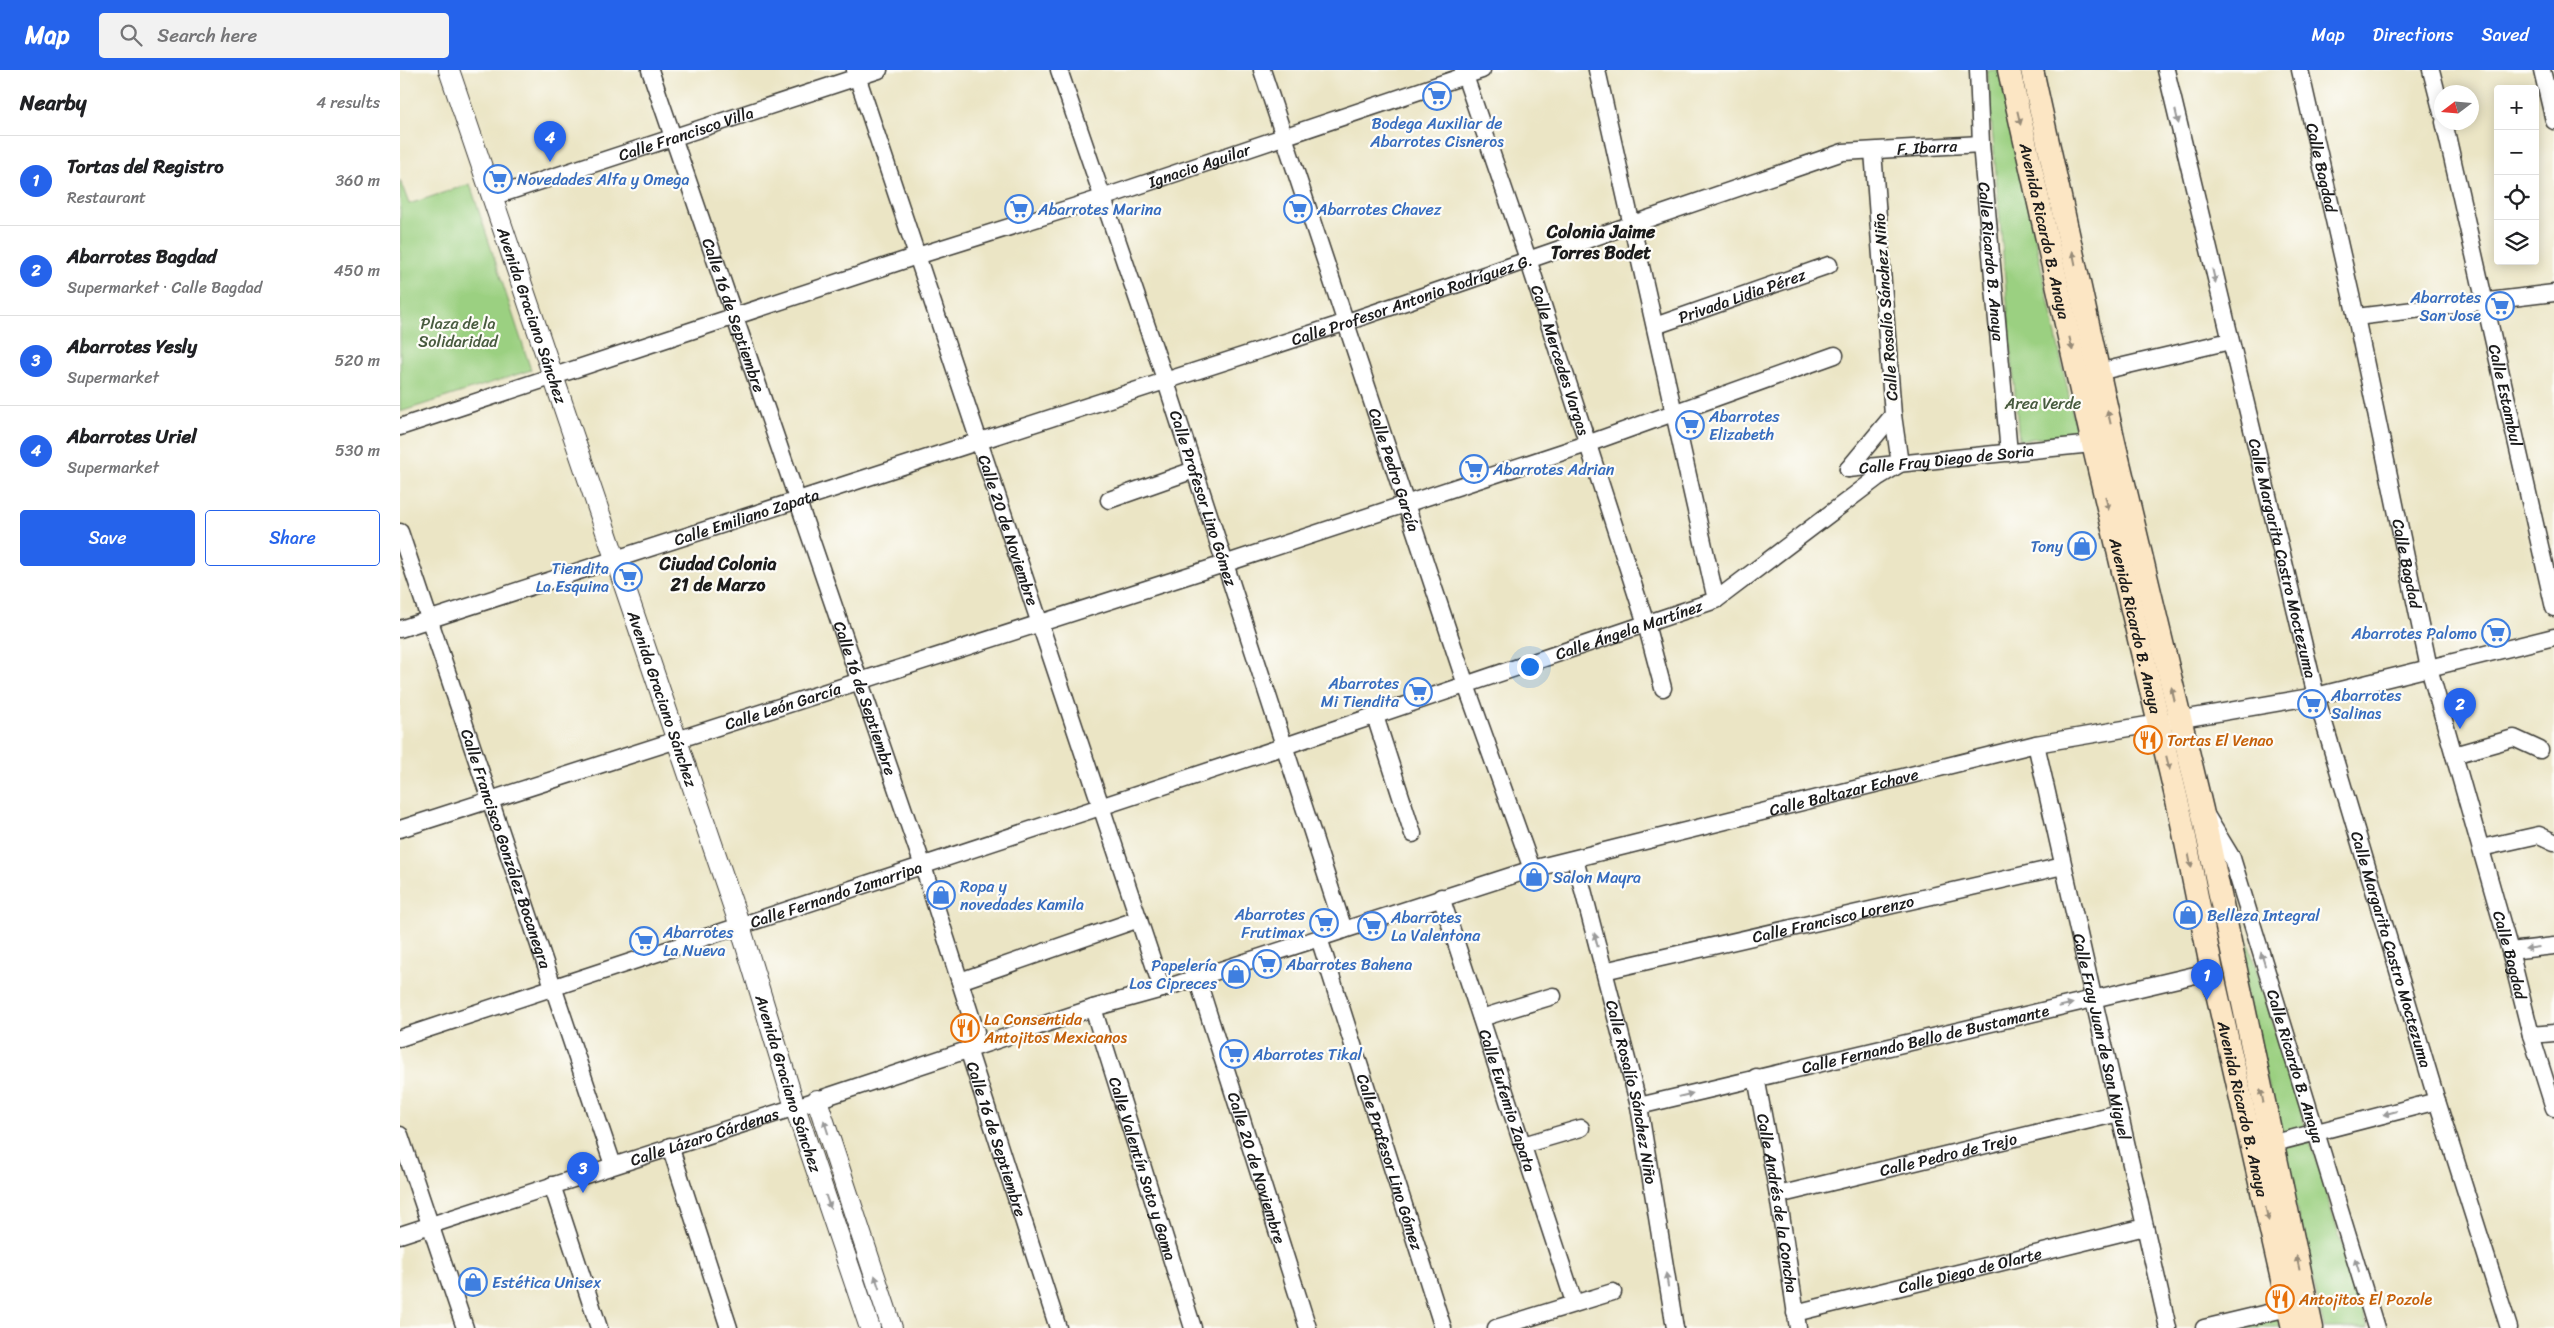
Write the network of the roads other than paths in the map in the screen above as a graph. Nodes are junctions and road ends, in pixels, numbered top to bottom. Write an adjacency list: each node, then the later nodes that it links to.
1 (448, 70): 24 (street, Avenida Graciano Sánchez)
2 (650, 70): 21 (street, Calle 16 de Septiembre)
3 (879, 70): 16 (street, Calle Francisco Villa)
4 (1059, 70): 25 (street, Calle Profesor Lino Gómez)
5 (1262, 70): 20 (street, Calle Pedro García)
6 (1482, 70): 14 (street, Ignacio Aguilar)
7 (1597, 70): 26 (street)
8 (1978, 70): 22 (street, Calle Ricardo B. Anaya)
9 (2009, 70): 45 (main road, Avenida Ricardo B. Anaya, one-way to 45)
10 (2032, 70): 38 (main road, Avenida Ricardo B. Anaya, one-way to 10)
11 (2166, 70): 36 (street, Calle Margarita Castro Moctezuma, one-way to 36)
12 (2300, 70): 33 (street, Calle Bagdad)
13 (2432, 70): 17 (street)
14 (1464, 73): 20 (street, Ignacio Aguilar); 28 (street, Calle Mercedes Vargas)
15 (2546, 73): 18 (street)
16 (856, 74): 21 (street, Calle Francisco Villa); 27 (street, Calle 20 de Noviembre)
17 (2435, 85)
18 (2554, 121)
19 (2446, 130): 31 (street, Calle Estambul)
20 (1285, 137): 25 (street, Ignacio Aguilar); 34 (street, Calle Pedro García)
21 (673, 138): 24 (street, Calle Francisco Villa); 32 (street, Calle 16 de Septiembre)
22 (1981, 144): 23 (street, F. Ibarra); 47 (street, Calle Ricardo B. Anaya)
23 (1873, 151): 26 (street, Calle Profesor Antonio Rodríguez G.); 42 (street, Calle Rosalío Sánchez Niño)
24 (492, 197): 39 (street, Avenida Graciano Sánchez)
25 (1102, 198): 27 (street, Ignacio Aguilar); 40 (street, Calle Profesor Lino Gómez)
26 (1632, 224): 28 (street, Calle Profesor Antonio Rodríguez G.); 35 (street)
27 (917, 256): 32 (street, Ignacio Aguilar); 44 (street, Calle 20 de Noviembre)
28 (1528, 259): 34 (street, Calle Profesor Antonio Rodríguez G.); 46 (street, Calle Mercedes Vargas)
29 (1829, 265): 35 (street, Privada Lidia Pérez)
30 (2554, 293): 31 (street)
31 (2486, 301): 33 (street); 57 (street, Calle Estambul)
32 (736, 316): 39 (street, Ignacio Aguilar); 50 (street, Calle 16 de Septiembre)
33 (2356, 317): 63 (street, Calle Bagdad)
34 (1347, 322): 40 (street, Calle Profesor Antonio Rodríguez G.); 52 (street, Calle Pedro García)
35 (1655, 326): 41 (street)
36 (2230, 341): 38 (street); 67 (street, Calle Margarita Castro Moctezuma)
37 (1835, 355): 41 (street, Calle León García)
38 (2098, 372): 45 (main road, Avenida Ricardo B. Anaya, one-way to 38)
39 (553, 376): 43 (street, Ignacio Aguilar); 54 (street, Avenida Graciano Sánchez)
40 (1166, 382): 44 (street, Calle Profesor Antonio Rodríguez G.); 49 (street, Calle Profesor Lino Gómez)
41 (1674, 412): 46 (street, Calle León García); 56 (street)
42 (1893, 415): 48 (street, Calle Rosalío Sánchez Niño); 48 (street, Calle Fray Diego de Soria)
43 (400, 427)
44 (979, 440): 50 (street, Calle Emiliano Zapata); 59 (street, Calle 20 de Noviembre)
45 (2104, 443): 47 (street, Calle Fray Diego de Soria); 69 (main road, Avenida Ricardo B. Anaya)
46 (1587, 444): 52 (street, Calle León García); 60 (street, Calle Mercedes Vargas)
47 (2009, 453): 48 (street, Calle Fray Diego de Soria)
48 (1900, 464): 56 (street, Calle Ángela Martínez)
49 (1194, 470): 51 (street); 55 (street, Calle Profesor Lino Gómez)
50 (798, 499): 54 (street, Calle Emiliano Zapata); 64 (street, Calle 16 de Septiembre)
51 (1109, 500)
52 (1405, 503): 55 (street, Calle León García); 65 (street, Calle Pedro García)
53 (400, 532): 58 (street, Calle Francisco González Bocanegra)
54 (615, 559): 58 (street, Calle Emiliano Zapata); 70 (street, Avenida Graciano Sánchez)
55 (1224, 564): 59 (street, Calle León García); 72 (street, Calle Profesor Lino Gómez)
56 (1716, 600): 60 (street, Calle Ángela Martínez)
57 (2554, 608)
58 (430, 620): 61 (street, Calle Emiliano Zapata); 75 (street, Calle Francisco González Bocanegra)
59 (1040, 623): 64 (street, Calle León García); 76 (street, Calle 20 de Noviembre)
60 (1646, 624): 65 (street, Calle Ángela Martínez); 66 (street, Calle Mercedes Vargas)
61 (400, 629)
62 (2554, 637): 63 (street, Calle Baltazar Echave)
63 (2429, 668): 67 (street, Calle Baltazar Echave); 74 (street, Calle Bagdad)
64 (859, 682): 70 (street, Calle León García); 83 (street, Calle 16 de Septiembre)
65 (1466, 685): 68 (street, Calle Ángela Martínez); 85 (street, Calle Pedro García)
66 (1663, 688)
67 (2316, 696): 69 (street, Calle Baltazar Echave); 109 (street, Calle Margarita Castro Moctezuma)
68 (1375, 716): 72 (street, Calle Ángela Martínez); 79 (street)
69 (2169, 723): 71 (street, Calle Baltazar Echave); 77 (main road, Avenida Ricardo B. Anaya); 94 (main road, Avenida Ricardo B. Anaya, one-way to 94)
70 (677, 740): 75 (street, Calle León García); 88 (street, Avenida Graciano Sánchez)
71 (2036, 744): 82 (street, Calle Baltazar Echave); 84 (street, Calle Fray Juan de San Miguel)
72 (1285, 746): 76 (street, Calle Fernando Zamarripa); 89 (street, Calle Profesor Lino Gómez)
73 (2540, 750): 74 (street)
74 (2454, 755): 81 (street, Calle Bagdad)
75 (490, 800): 78 (street, Calle León García); 97 (street, Calle Francisco González Bocanegra)
76 (1102, 807): 83 (street, Calle Fernando Zamarripa); 87 (street, Calle 20 de Noviembre)
77 (2202, 810): 115 (street, Calle Ricardo B. Anaya, one-way to 77); 119 (main road, Avenida Ricardo B. Anaya, one-way to 77)
78 (400, 830)
79 (1413, 834)
80 (2554, 842): 81 (street)
81 (2480, 848): 92 (street, Calle Bagdad)
82 (1575, 859): 85 (street, Calle Baltazar Echave); 93 (street, Calle Rosalío Sánchez Niño, one-way to 82)
83 (923, 866): 88 (street, Calle Fernando Zamarripa); 96 (street, Calle 16 de Septiembre)
84 (2063, 866): 93 (street, Calle Francisco Lorenzo); 100 (street, Calle Fray Juan de San Miguel)
85 (1532, 869): 86 (street, Calle Baltazar Echave)
86 (1441, 897): 89 (street, Calle Baltazar Echave); 102 (street, Calle Eufemio Zapata)
87 (1139, 919): 96 (street); 98 (street, Calle 20 de Noviembre)
88 (740, 926): 97 (street, Calle Fernando Zamarripa); 110 (street, Avenida Graciano Sánchez)
89 (1344, 930): 90 (street, Calle Baltazar Echave)
90 (1319, 938): 95 (street, Calle Lázaro Cárdenas); 138 (street, Calle Profesor Lino Gómez)
91 (2554, 946): 92 (street, one-way to 92)
92 (2510, 951): 104 (street, Calle Bagdad)
93 (1604, 971): 111 (street, Calle Rosalío Sánchez Niño)
94 (2212, 971): 100 (street, Calle Fernando Bello de Bustamante); 119 (main road, Avenida Ricardo B. Anaya)
95 (1197, 978): 98 (street, Calle Lázaro Cárdenas); 137 (street, Calle 20 de Noviembre)
96 (960, 981): 106 (street, Calle 16 de Septiembre)
97 (553, 988): 105 (street, Calle Fernando Zamarripa); 120 (street, Calle Francisco González Bocanegra)
98 (1162, 989): 101 (street, Calle Lázaro Cárdenas)
99 (1553, 996): 102 (street)
100 (2093, 998): 107 (street, Calle Fernando Bello de Bustamante, one-way to 100); 113 (street, Calle Fray Juan de San Miguel)
101 (1093, 1008): 106 (street, Calle Lázaro Cárdenas); 136 (street, Calle Valentín Soto y Gama)
102 (1481, 1018): 117 (street, Calle Eufemio Zapata)
103 (2554, 1032): 104 (street)
104 (2531, 1034): 112 (street, Calle Bagdad)
105 (400, 1038)
106 (968, 1049): 108 (street, Calle Lázaro Cárdenas); 135 (street, Calle 16 de Septiembre)
107 (1756, 1077): 111 (street, Calle Fernando Bello de Bustamante, one-way to 107); 122 (street, Calle Andrés de la Concha)
108 (817, 1100): 110 (street, Calle Lázaro Cárdenas); 134 (street, Avenida Graciano Sánchez, one-way to 108)
109 (2437, 1101): 115 (street, one-way to 115); 145 (street, Calle Margarita Castro Moctezuma)
110 (795, 1106): 118 (street, Calle Lázaro Cárdenas); 133 (street, Avenida Graciano Sánchez, one-way to 133)
111 (1639, 1106): 140 (street, Calle Rosalío Sánchez Niño, one-way to 111)
112 (2554, 1108)
113 (2119, 1113): 122 (street, Calle Pedro de Trejo); 124 (street, Calle Fray Juan de San Miguel)
114 (1581, 1128): 117 (street)
115 (2315, 1132): 119 (street); 144 (street, Calle Ricardo B. Anaya, one-way to 115)
116 (400, 1134): 123 (street)
117 (1523, 1145): 127 (street, Calle Eufemio Zapata)
118 (670, 1146): 120 (street, Calle Lázaro Cárdenas); 132 (street)
119 (2262, 1147): 128 (main road, Avenida Ricardo B. Anaya, one-way to 128); 143 (main road, Avenida Ricardo B. Anaya, one-way to 119)
120 (613, 1165): 121 (street, Calle Lázaro Cárdenas)
121 (552, 1185): 123 (street, Calle Lázaro Cárdenas); 131 (street)
122 (1778, 1195): 129 (street, Calle Andrés de la Concha)
123 (430, 1225): 125 (street, Calle Lázaro Cárdenas); 130 (street)
124 (2145, 1227): 129 (street, Calle Diego de Olarte); 141 (street, Calle Fray Juan de San Miguel)
125 (400, 1235)
126 (1613, 1292): 127 (street)
127 (1574, 1302): 139 (street)
128 (2291, 1318): 142 (street)
129 (1796, 1320)
130 (464, 1328)
131 (599, 1328)
132 (729, 1328)
133 (870, 1328)
134 (892, 1328)
135 (1058, 1328)
136 (1193, 1328)
137 (1308, 1328)
138 (1443, 1328)
139 (1496, 1328)
140 (1675, 1328)
141 (2168, 1328)
142 (2204, 1328)
143 (2312, 1328)
144 (2376, 1328)
145 (2509, 1328)

